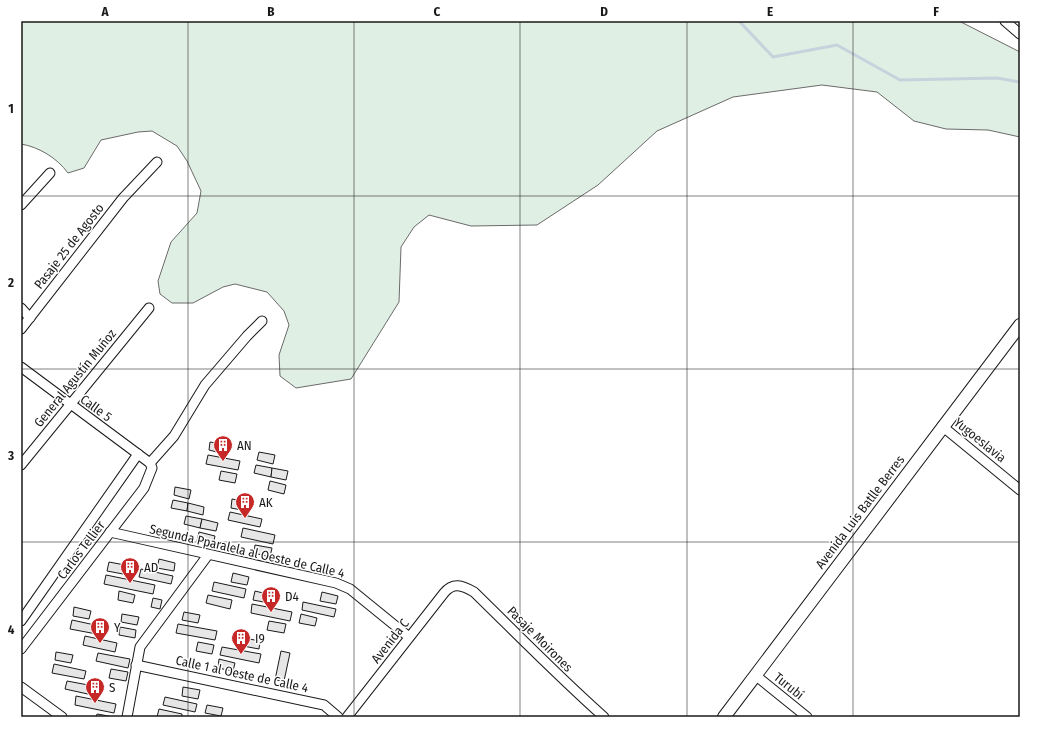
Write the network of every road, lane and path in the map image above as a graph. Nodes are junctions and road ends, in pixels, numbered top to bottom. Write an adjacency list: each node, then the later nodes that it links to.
1 (1005, 21): 2 (street)
2 (1020, 34)
3 (157, 162): 8 (street, Pasaje 25 de Agosto)
4 (50, 173): 5 (street)
5 (21, 205)
6 (21, 308): 8 (street)
7 (149, 308): 13 (street, General Agustín Muñoz)
8 (30, 318): 11 (street, Pasaje 25 de Agosto)
9 (262, 321): 16 (street)
10 (1020, 325): 14 (main road, Avenida Luis Batlle Berres)
11 (21, 329)
12 (21, 367): 13 (street, Calle 5)
13 (69, 404): 15 (street, Calle 5); 17 (street, General Agustín Muñoz)
14 (942, 426): 18 (street, Yugoeslavia); 26 (main road, Avenida Luis Batlle Berres)
15 (138, 454): 16 (street); 22 (street, Carlos Tellier)
16 (150, 462): 19 (street, Carlos Tellier)
17 (21, 465)
18 (1020, 490)
19 (110, 532): 20 (street, Segunda Pparalela al Oeste de Calle 4); 24 (street, Carlos Tellier)
20 (208, 554): 23 (street, Segunda Pparalela al Oeste de Calle 4); 25 (street)
21 (456, 585): 23 (street, Avenida C); 32 (street, Pasaje Moirones)
22 (21, 621)
23 (409, 637): 31 (street, Avenida C)
24 (21, 649)
25 (136, 665): 29 (street); 30 (street, Calle 1 al Oeste de Calle 4)
26 (755, 675): 33 (main road, Avenida Luis Batlle Berres); 34 (street, Turubí)
27 (21, 687): 28 (street)
28 (62, 717)
29 (127, 717)
30 (338, 717)
31 (347, 717)
32 (604, 717)
33 (724, 717)
34 (808, 717)

